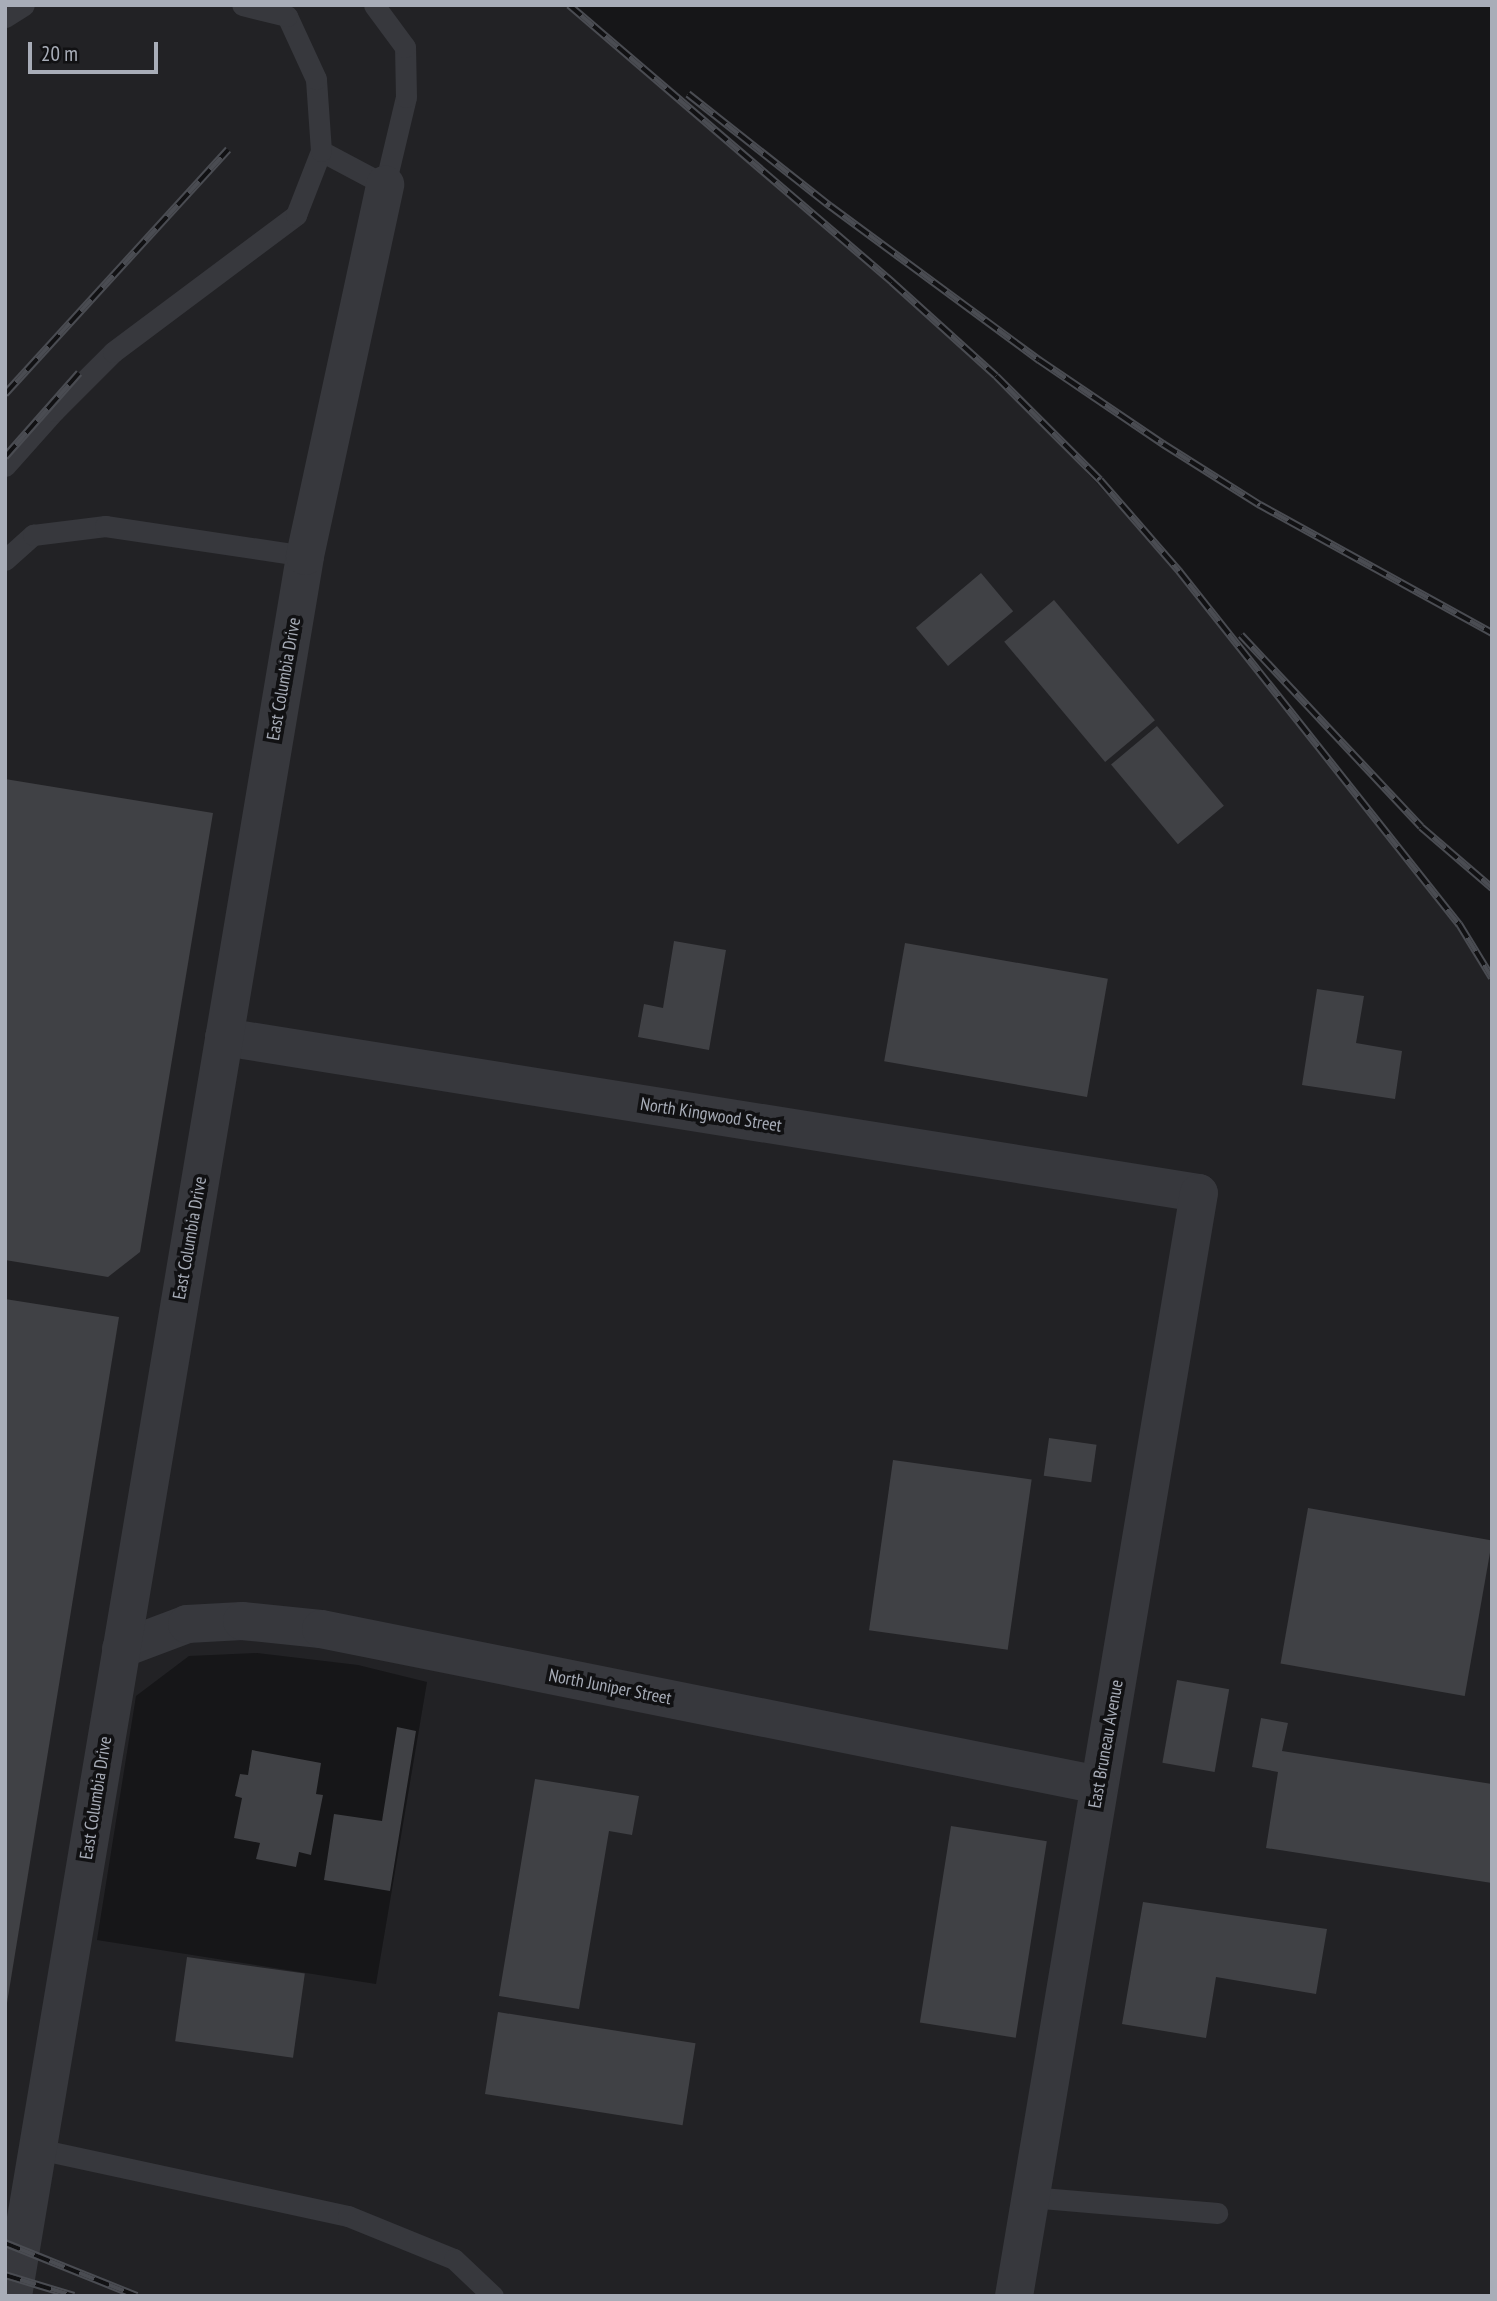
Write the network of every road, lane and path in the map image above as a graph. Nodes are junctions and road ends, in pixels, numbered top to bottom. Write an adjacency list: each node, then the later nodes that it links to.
1 (24, 5): 4 (lane)
2 (242, 5): 5 (lane)
3 (374, 5): 6 (lane)
4 (5, 18)
5 (321, 150): 6 (lane); 7 (lane)
6 (385, 185): 8 (street, East Columbia Drive)
7 (5, 466)
8 (304, 556): 9 (lane); 10 (street, East Columbia Drive)
9 (5, 560)
10 (224, 1037): 11 (street, North Kingwood Street); 12 (street, East Columbia Drive)
11 (1199, 1193): 13 (street, East Bruneau Avenue)
12 (121, 1648): 13 (street, North Juniper Street); 14 (street, East Columbia Drive)
13 (1099, 1785): 15 (street, East Bruneau Avenue)
14 (37, 2149): 17 (street, East Columbia Drive); 18 (lane)
15 (1030, 2197): 16 (lane); 19 (street, East Bruneau Avenue)
16 (1217, 2213)
17 (13, 2296)
18 (493, 2296)
19 (1014, 2296)

